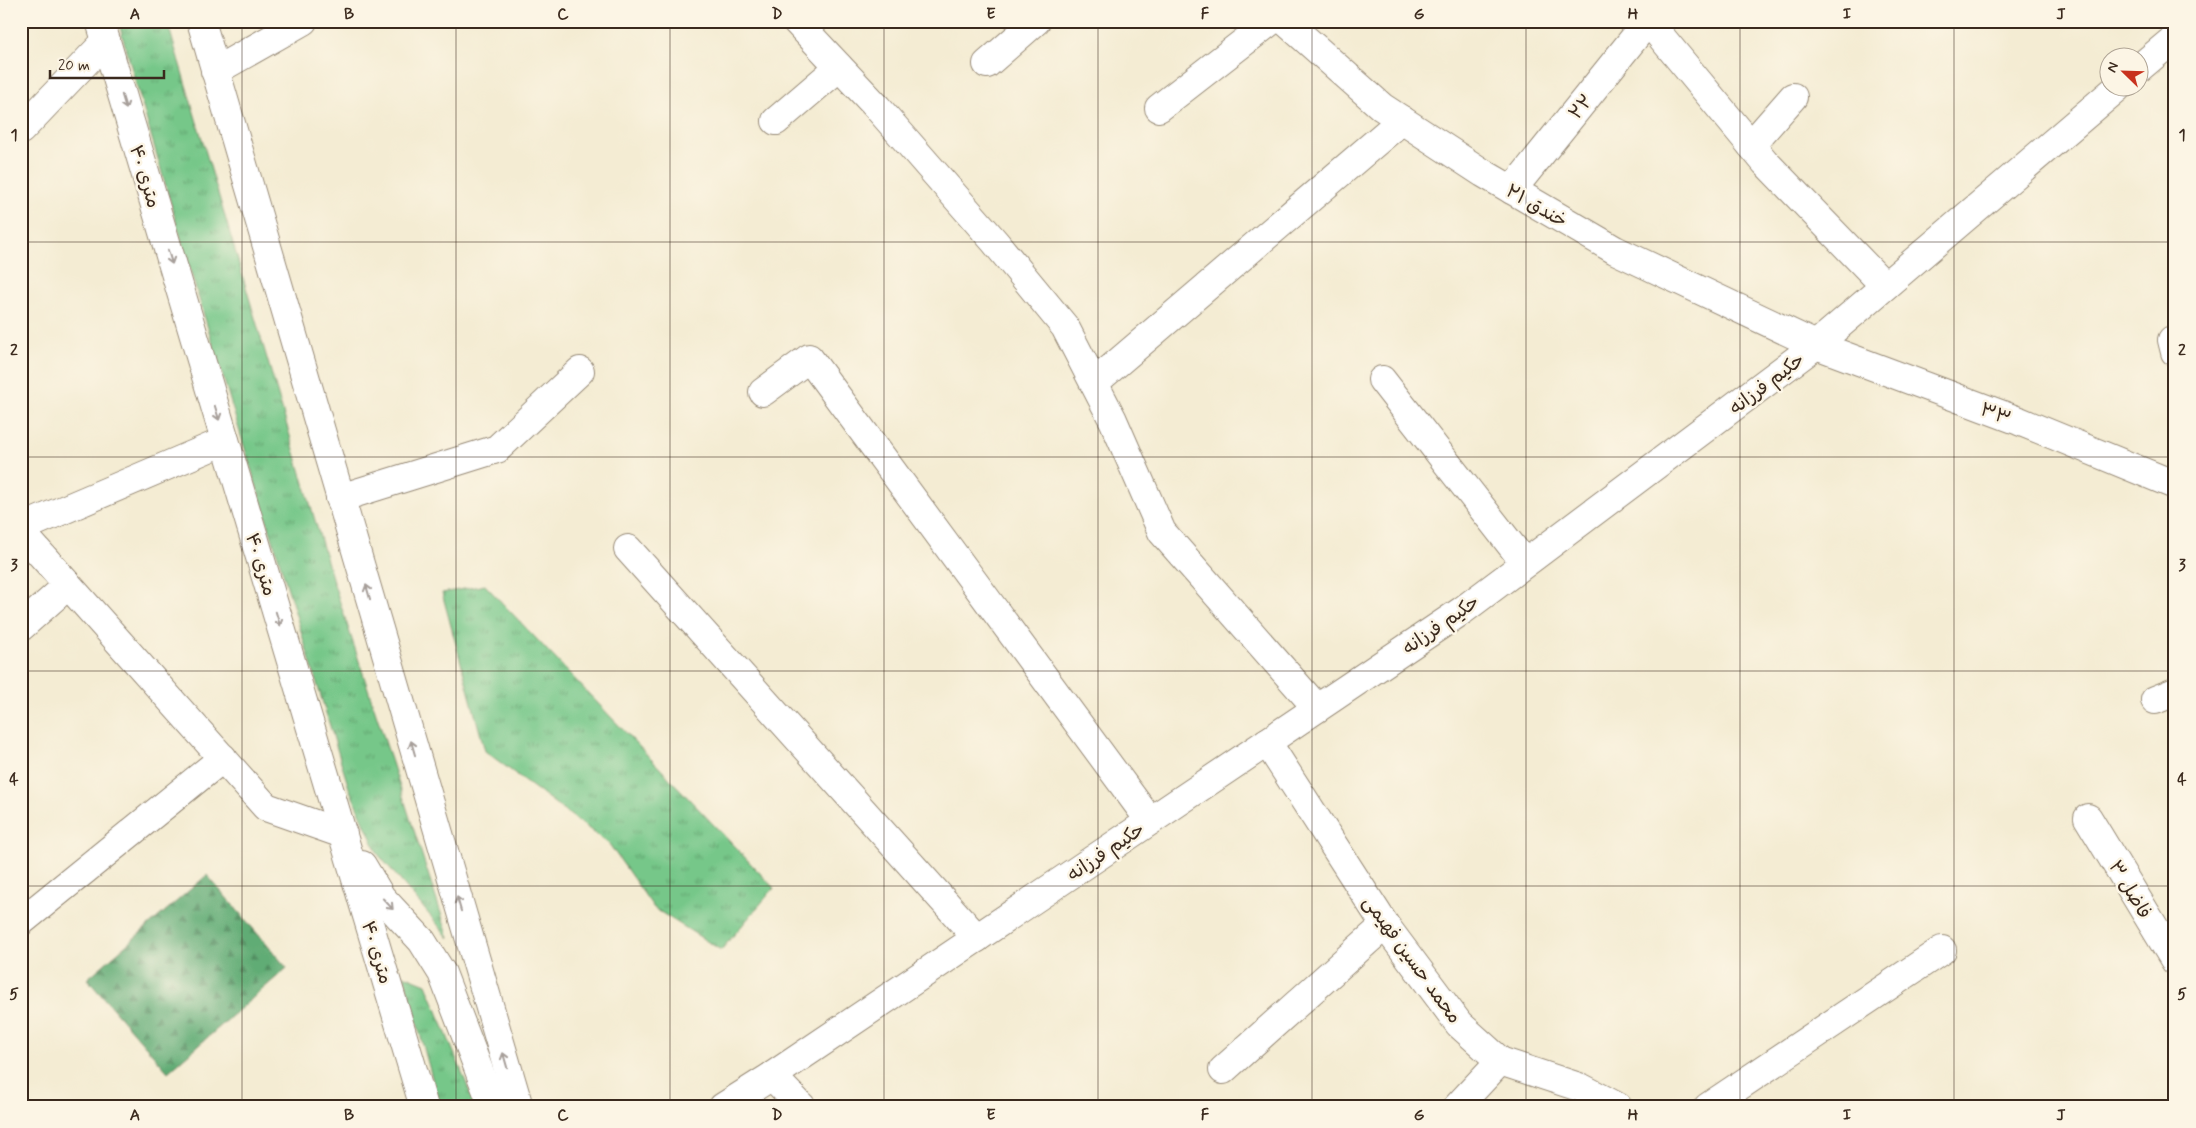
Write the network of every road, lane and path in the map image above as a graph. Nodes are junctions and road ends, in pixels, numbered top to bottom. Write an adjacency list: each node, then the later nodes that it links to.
1 (201, 21): 13 (street)
2 (303, 21): 13 (street)
3 (796, 21): 12 (street)
4 (1036, 21): 11 (street)
5 (1271, 21): 16 (street)
6 (1285, 21): 17 (street, ۲۱ خندق)
7 (1648, 21): 20 (street); 21 (street, ۲۲)
8 (103, 31): 19 (street); 28 (street, ۴۰ متری, one-way to 28)
9 (2175, 38): 10 (street)
10 (2148, 61)
11 (987, 64)
12 (839, 67): 18 (street); 26 (street)
13 (215, 71): 30 (street)
14 (1793, 96): 20 (street)
15 (2105, 98): 22 (street, حکیم فرزانه)
16 (1159, 108)
17 (1402, 120): 21 (street, ۲۱ خندق); 26 (street)
18 (776, 121)
19 (21, 130)
20 (1751, 145): 22 (street)
21 (1512, 190): 23 (street, ۲۱ خندق)
22 (1885, 286): 23 (street, حکیم فرزانه)
23 (1816, 345): 29 (street, ۳۳); 33 (street, حکیم فرزانه)
24 (580, 371): 30 (street)
25 (1382, 380): 33 (street)
26 (1094, 383): 36 (street)
27 (763, 392): 40 (street)
28 (225, 441): 31 (street); 41 (street, ۴۰ متری, one-way to 41)
29 (2175, 485)
30 (340, 498): 50 (street, one-way to 30)
31 (21, 530): 34 (street)
32 (628, 548): 44 (street)
33 (1525, 563): 36 (street, حکیم فرزانه)
34 (68, 585): 35 (street); 38 (street)
35 (21, 627)
36 (1317, 708): 37 (street, حکیم فرزانه)
37 (1267, 742): 40 (street, حکیم فرزانه); 43 (street, محمد حسین فهیمی)
38 (222, 758): 41 (street); 42 (street)
39 (2088, 818): 46 (street, فاضل ۳)
40 (1150, 821): 44 (street, حکیم فرزانه)
41 (342, 834): 50 (street, one-way to 50); 51 (street, ۴۰ متری)
42 (22, 921)
43 (1385, 924): 47 (street, محمد حسین فهیمی); 48 (street)
44 (977, 938): 49 (street, حکیم فرزانه)
45 (1942, 950): 56 (street)
46 (2175, 961)
47 (1500, 1061): 54 (street); 55 (street, محمد حسین فهیمی)
48 (1223, 1070)
49 (772, 1076): 52 (street, حکیم فرزانه); 53 (street)
50 (513, 1103)
51 (424, 1107)
52 (723, 1107)
53 (802, 1107)
54 (1457, 1107)
55 (1618, 1107)
56 (1708, 1107)

